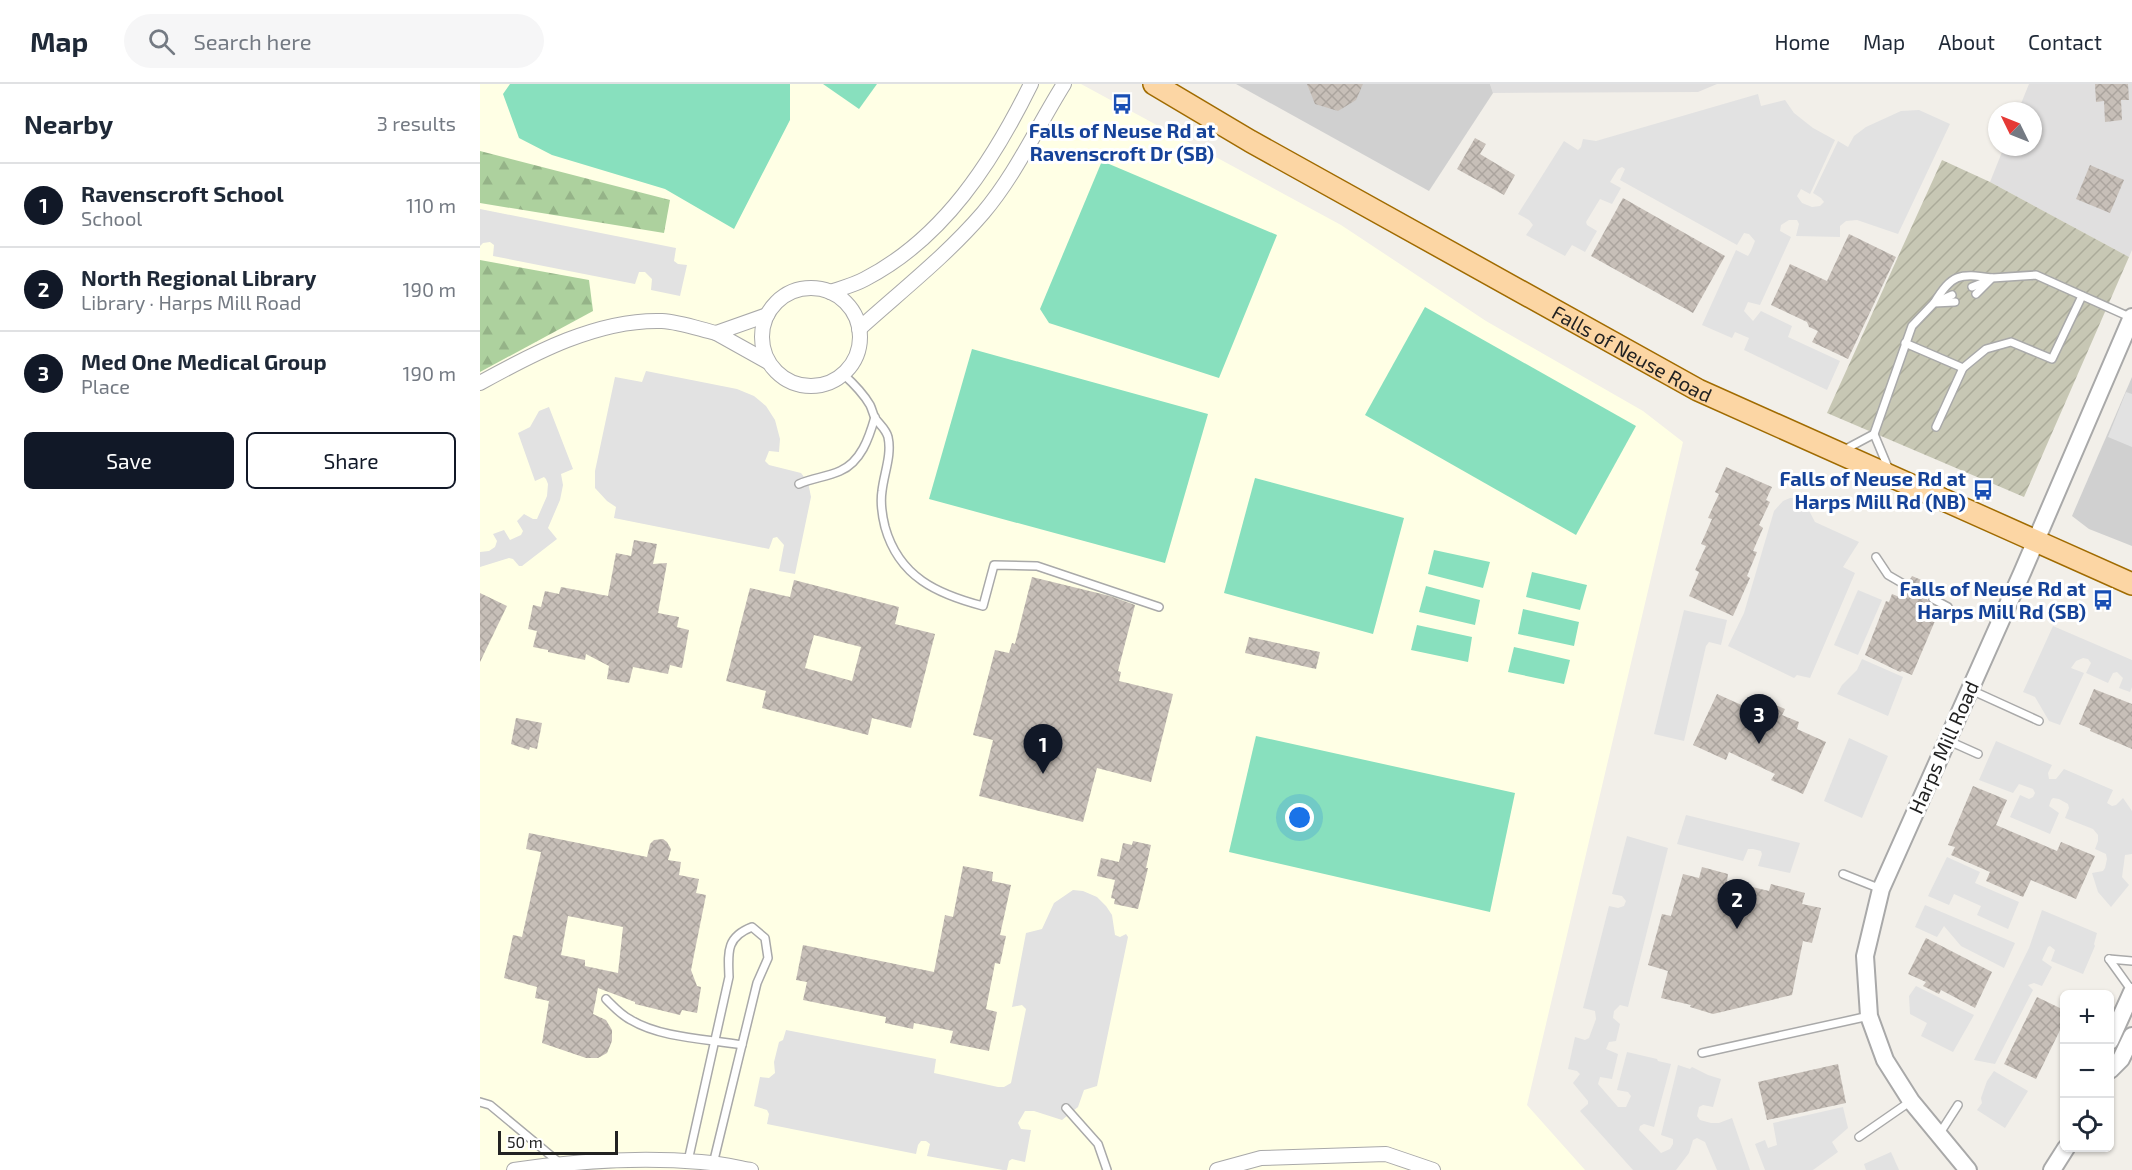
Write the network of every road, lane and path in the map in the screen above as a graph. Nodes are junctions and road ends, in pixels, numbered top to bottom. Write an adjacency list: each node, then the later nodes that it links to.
1 (1031, 84): 4 (street)
2 (1064, 84): 5 (street)
3 (1154, 84): 24 (main road, Falls of Neuse Road)
4 (909, 251): 5 (street); 8 (street)
5 (926, 271): 14 (street)
6 (1992, 278): 7 (lane); 9 (lane); 11 (lane)
7 (1974, 290)
8 (830, 292): 12 (street); 14 (street)
9 (2082, 296): 13 (lane); 18 (lane)
10 (1954, 299): 11 (lane)
11 (1934, 303): 16 (lane)
12 (767, 315): 15 (street); 17 (street)
13 (2132, 318): 27 (street, Harps Mill Road)
14 (859, 329): 19 (street)
15 (716, 333): 17 (street); 20 (street)
16 (1905, 344): 18 (lane); 23 (lane)
17 (768, 362): 19 (street)
18 (1963, 368): 22 (lane)
19 (843, 374): 21 (lane)
20 (480, 383)
21 (875, 417): 26 (lane); 32 (lane)
22 (1936, 427)
23 (1874, 435): 24 (lane); 25 (lane)
24 (1839, 453): 25 (main road, Falls of Neuse Road)
25 (1892, 476): 27 (main road, Falls of Neuse Road)
26 (799, 484)
27 (2035, 540): 29 (main road, Falls of Neuse Road); 34 (street, Harps Mill Road)
28 (1876, 557): 30 (lane)
29 (2132, 584)
30 (1907, 586)
31 (1933, 599): 33 (lane)
32 (1159, 607)
33 (1948, 607)
34 (1969, 689): 35 (lane); 36 (street, Harps Mill Road)
35 (2039, 720)
36 (1947, 740): 37 (lane); 39 (street, Harps Mill Road)
37 (1978, 754)
38 (1843, 874): 39 (lane)
39 (1881, 889): 43 (street, Harps Mill Road)
40 (2132, 961): 41 (lane)
41 (2132, 992): 44 (street)
42 (606, 999): 46 (lane)
43 (1869, 1016): 48 (lane); 50 (street, Harps Mill Road)
44 (2114, 1030)
45 (2132, 1036): 49 (street)
46 (715, 1040): 47 (lane); 47 (lane); 57 (lane)
47 (742, 1045): 59 (lane)
48 (1702, 1053)
49 (2114, 1065)
50 (1911, 1101): 54 (street, Harps Mill Road); 55 (lane)
51 (480, 1102): 58 (lane)
52 (1958, 1105): 54 (lane)
53 (1066, 1108): 62 (lane)
54 (1938, 1135): 65 (street, Harps Mill Road)
55 (1859, 1137)
56 (2063, 1152): 66 (street)
57 (688, 1162): 58 (street); 59 (street)
58 (561, 1164): 60 (street)
59 (713, 1164): 61 (street)
60 (514, 1170)
61 (751, 1170)
62 (1107, 1170)
63 (1217, 1170): 64 (street)
64 (1433, 1170)
65 (1968, 1170)
66 (2052, 1170)

